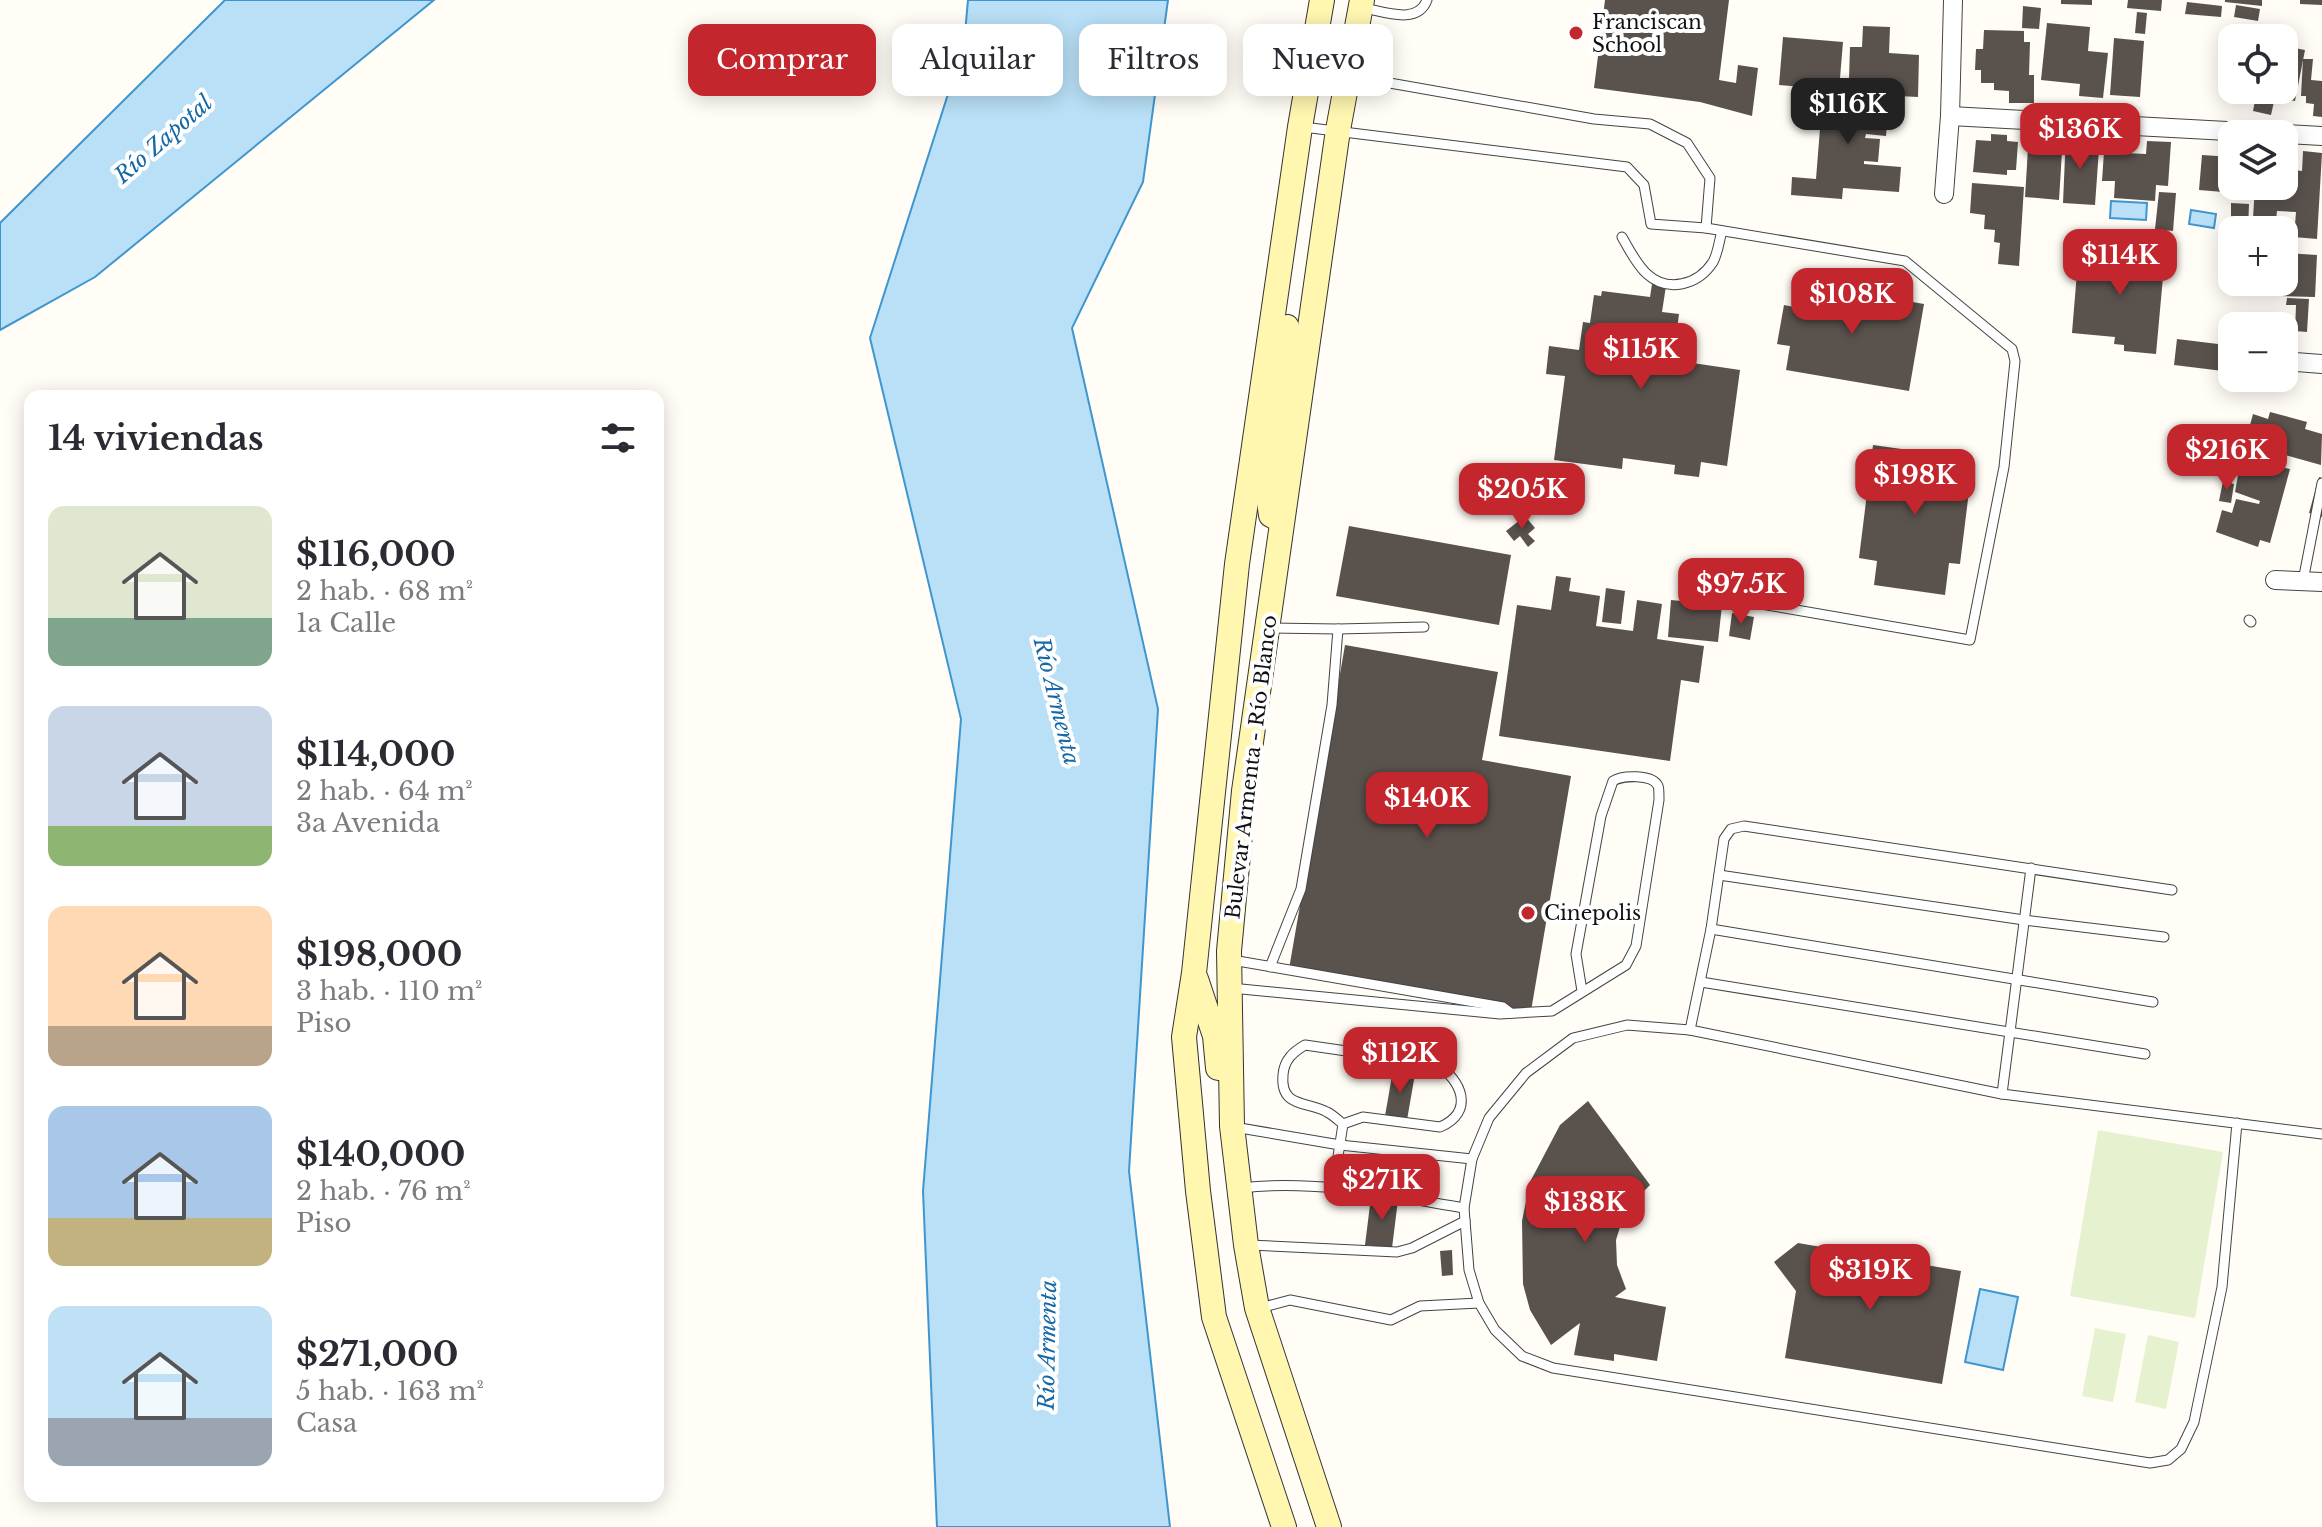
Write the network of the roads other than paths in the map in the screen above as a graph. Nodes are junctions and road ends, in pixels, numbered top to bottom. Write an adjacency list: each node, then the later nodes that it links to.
1 (1322, 0): 5 (main road, Bulevar Armenta - Río Blanco)
2 (1427, 0): 4 (lane)
3 (1953, 0): 10 (street)
4 (1358, 3): 6 (main road, Bulevar Armenta - Río Blanco)
5 (1318, 24)
6 (1355, 24)
7 (1393, 85): 15 (lane)
8 (1305, 96): 11 (main road, Bulevar Armenta - Río Blanco)
9 (1345, 96): 12 (main road, Bulevar Armenta - Río Blanco)
10 (1950, 116): 13 (street); 14 (street)
11 (1300, 127): 12 (lane); 18 (main road, Bulevar Armenta - Río Blanco)
12 (1338, 130): 15 (lane); 22 (main road, Bulevar Armenta - Río Blanco)
13 (2322, 136)
14 (1944, 194)
15 (1706, 228): 16 (lane)
16 (1722, 231): 17 (lane); 25 (lane)
17 (1622, 237)
18 (1281, 257): 22 (main road); 37 (main road, Bulevar Armenta - Río Blanco)
19 (2298, 362): 20 (street)
20 (2322, 364)
21 (2322, 483): 24 (lane)
22 (1282, 521): 27 (main road, Bulevar Armenta - Río Blanco)
23 (2275, 580): 24 (street)
24 (2313, 582)
25 (1761, 604)
26 (1424, 627): 28 (lane)
27 (1267, 628): 28 (lane); 35 (main road, Bulevar Armenta - Río Blanco)
28 (1338, 629): 36 (lane)
29 (2031, 868): 30 (lane); 31 (lane); 32 (lane)
30 (1719, 875): 32 (lane); 33 (lane)
31 (2172, 890)
32 (2024, 920): 34 (lane); 38 (lane)
33 (1711, 929): 38 (lane); 39 (lane)
34 (2164, 937)
35 (1230, 959): 36 (lane); 40 (main road, Bulevar Armenta - Río Blanco)
36 (1270, 967): 43 (lane)
37 (1194, 973): 57 (main road); 62 (main road, Bulevar Armenta - Río Blanco)
38 (2016, 979): 42 (lane); 45 (lane)
39 (1701, 982): 44 (lane); 45 (lane)
40 (1231, 988): 43 (lane); 50 (main road, Bulevar Armenta - Río Blanco)
41 (1582, 991): 41 (lane); 43 (lane)
42 (2153, 1002)
43 (1514, 1015)
44 (1690, 1030): 47 (lane); 53 (lane)
45 (2010, 1032): 46 (lane); 47 (lane)
46 (2145, 1054)
47 (2002, 1094): 48 (lane)
48 (2237, 1123): 51 (lane); 60 (lane)
49 (1343, 1124): 49 (lane); 52 (lane)
50 (1232, 1126): 52 (lane); 54 (main road, Bulevar Armenta - Río Blanco)
51 (2322, 1134)
52 (1340, 1145): 53 (lane); 55 (lane)
53 (1472, 1159): 56 (lane)
54 (1239, 1188): 55 (lane); 57 (main road, Bulevar Armenta - Río Blanco)
55 (1333, 1189): 56 (lane)
56 (1464, 1208): 58 (lane)
57 (1242, 1216): 59 (main road, Bulevar Armenta - Río Blanco)
58 (1465, 1221): 59 (lane); 60 (lane)
59 (1246, 1245): 61 (main road, Bulevar Armenta - Río Blanco)
60 (1479, 1303): 61 (lane)
61 (1257, 1308): 63 (main road, Bulevar Armenta - Río Blanco)
62 (1284, 1527)
63 (1329, 1527)

